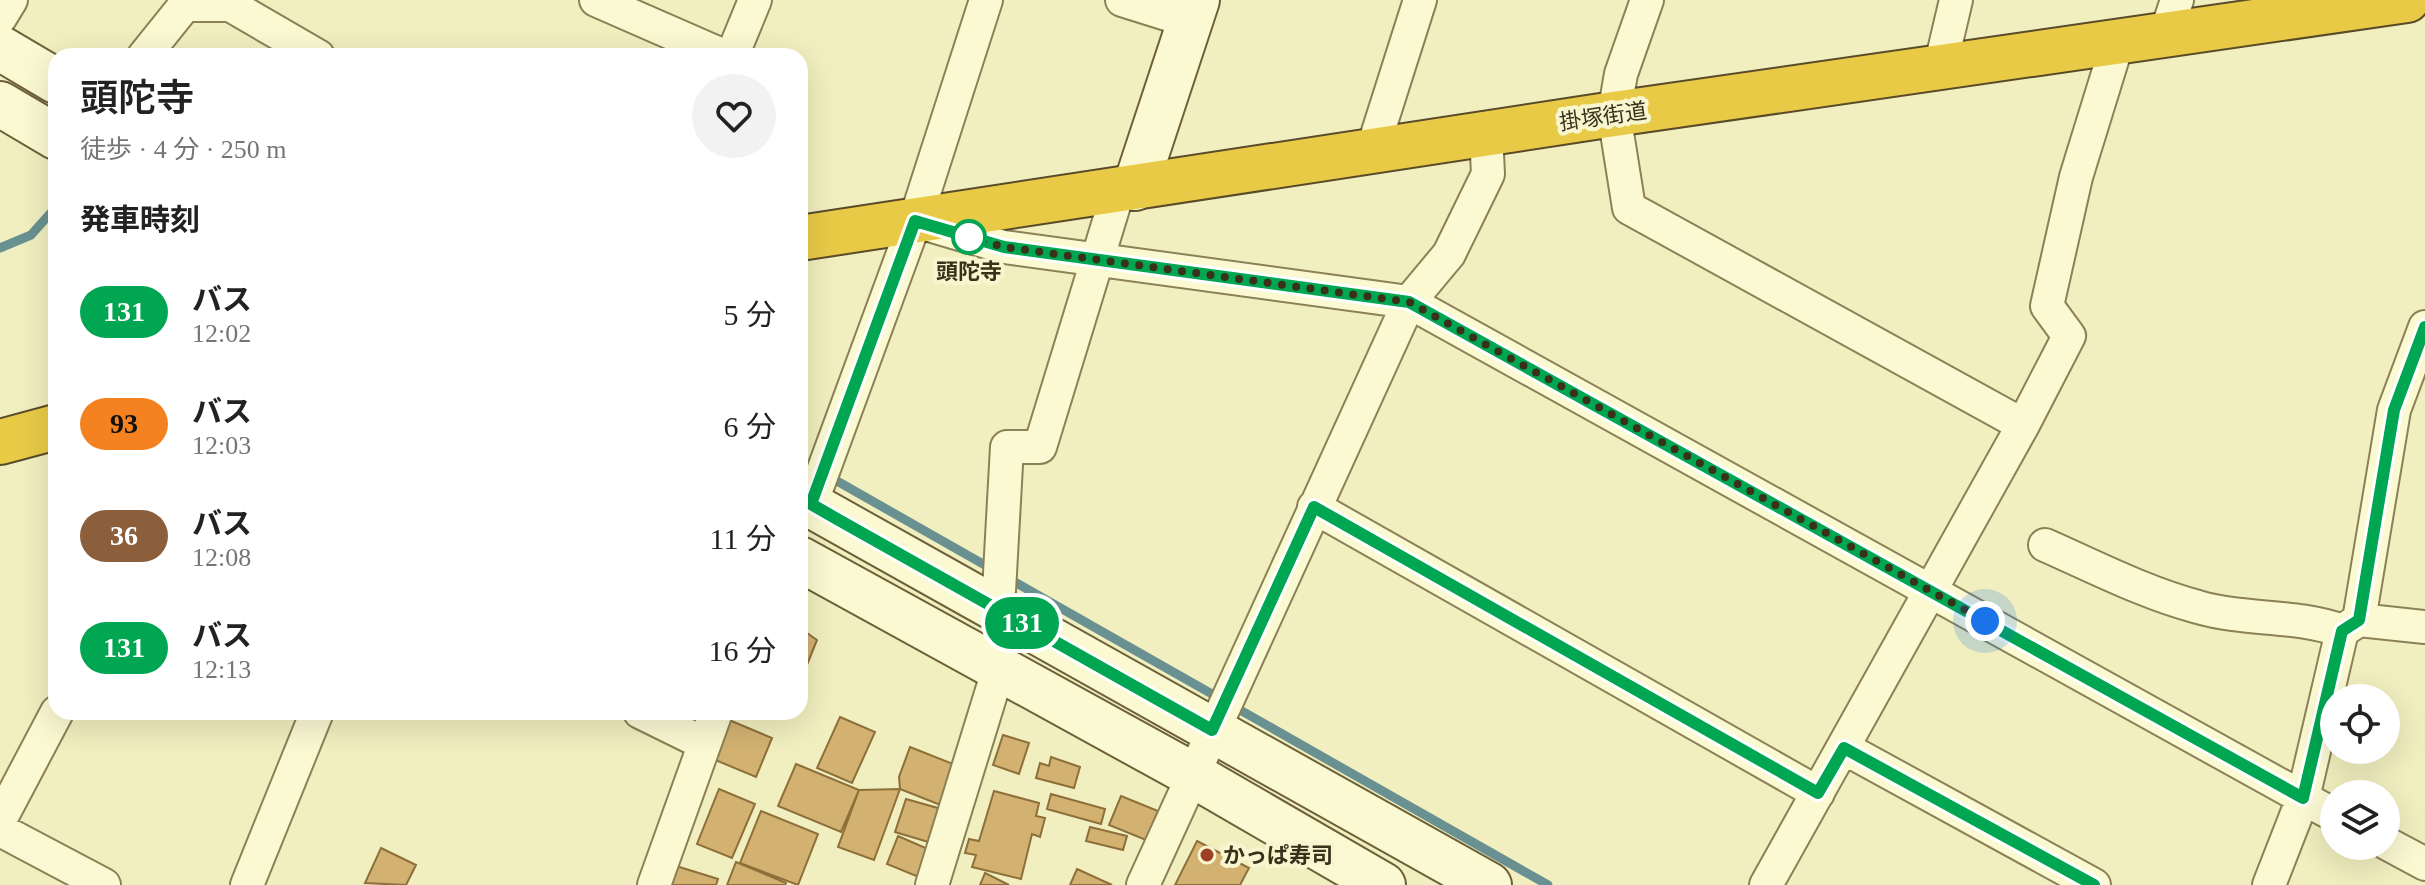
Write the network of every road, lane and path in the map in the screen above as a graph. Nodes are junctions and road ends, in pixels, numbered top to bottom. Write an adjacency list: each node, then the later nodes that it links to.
1 (11, 0): 13 (street)
2 (596, 0): 18 (street)
3 (755, 0): 19 (street)
4 (986, 0): 28 (street)
5 (1122, 0): 11 (street)
6 (1420, 0): 26 (street)
7 (1647, 0): 23 (street)
8 (1956, 0): 20 (street)
9 (2407, 0): 12 (highway, 掛塚街道)
10 (188, 3): 16 (street); 17 (street)
11 (1193, 10): 27 (street)
12 (2172, 17): 14 (highway, 掛塚街道)
13 (0, 18)
14 (2118, 41): 20 (highway, 掛塚街道); 33 (street)
15 (0, 48): 21 (street)
16 (151, 48)
17 (304, 48)
18 (706, 48)
19 (735, 48)
20 (1940, 68): 23 (highway, 掛塚街道)
21 (48, 76)
22 (0, 104): 24 (street)
23 (1614, 114): 25 (highway, 掛塚街道); 33 (street)
24 (48, 132)
25 (1486, 134): 26 (highway, 掛塚街道); 31 (street)
26 (1372, 151): 27 (highway, 掛塚街道)
27 (1127, 190): 28 (highway, 掛塚街道); 30 (street)
28 (915, 221): 29 (highway, 掛塚街道); 30 (street); 36 (street)
29 (808, 237)
30 (1099, 260): 31 (street); 42 (street)
31 (1409, 302): 38 (street); 41 (street)
32 (2425, 327): 43 (street)
33 (2023, 425): 41 (street)
34 (48, 429): 35 (highway)
35 (0, 442)
36 (808, 494)
37 (808, 504): 42 (street)
38 (1314, 507): 50 (street); 54 (street)
39 (2045, 545): 43 (street)
40 (808, 564): 45 (street)
41 (1933, 591): 52 (street); 55 (street)
42 (998, 609): 50 (street)
43 (2351, 626): 44 (street); 55 (street)
44 (2425, 627)
45 (998, 671): 53 (street); 65 (street)
46 (53, 720): 57 (street)
47 (314, 720): 63 (street)
48 (656, 720): 51 (street)
49 (713, 720): 51 (street)
50 (1212, 730): 53 (street); 68 (street)
51 (703, 743): 64 (street)
52 (1844, 748): 54 (street); 70 (street)
53 (1193, 775): 66 (street); 67 (street)
54 (1818, 793): 69 (street)
55 (2303, 798): 56 (street); 71 (street)
56 (2320, 807)
57 (0, 820)
58 (0, 830): 61 (street)
59 (2400, 851): 60 (street)
60 (2425, 864)
61 (58, 874): 62 (street)
62 (104, 885)
63 (247, 885)
64 (654, 885)
65 (932, 885)
66 (1143, 885)
67 (1383, 885)
68 (1489, 885)
69 (1766, 885)
70 (2094, 885)
71 (2269, 885)

